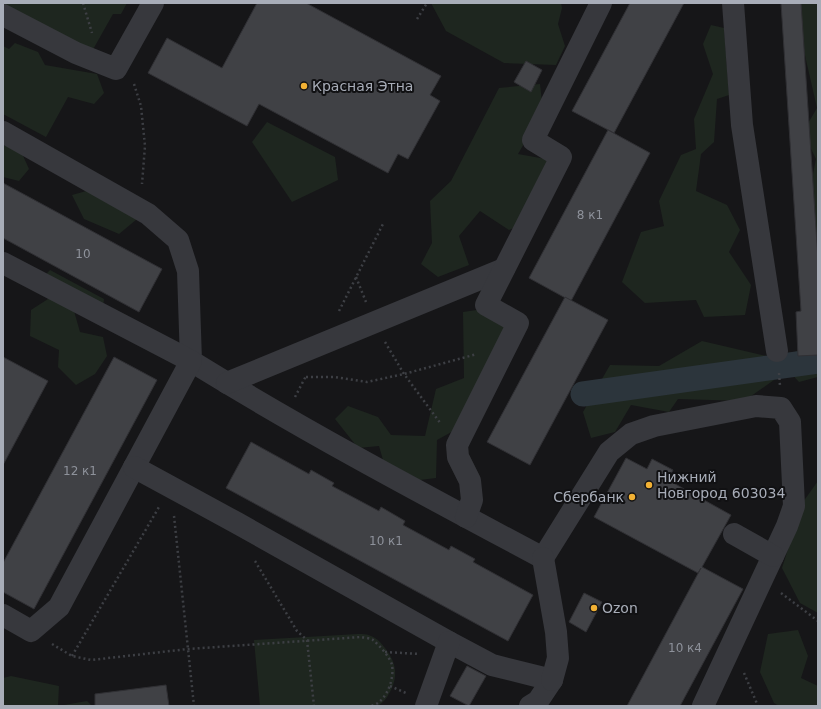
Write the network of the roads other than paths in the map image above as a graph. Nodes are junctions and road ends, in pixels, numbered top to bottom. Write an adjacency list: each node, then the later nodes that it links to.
1 (153, 3): 4 (lane)
2 (601, 3): 7 (lane)
3 (732, 3): 8 (lane)
4 (3, 15)
5 (3, 132): 9 (lane)
6 (3, 263): 9 (lane)
7 (504, 269): 10 (lane); 12 (lane)
8 (777, 351)
9 (192, 361): 10 (lane); 11 (lane)
10 (227, 383): 12 (lane)
11 (134, 467): 16 (lane); 17 (lane)
12 (466, 517): 15 (lane)
13 (734, 534): 14 (lane)
14 (773, 556): 15 (lane); 21 (lane)
15 (544, 558): 18 (lane)
16 (3, 615)
17 (447, 649): 18 (lane); 19 (lane)
18 (552, 680): 20 (lane)
19 (426, 706)
20 (530, 706)
21 (702, 706)

